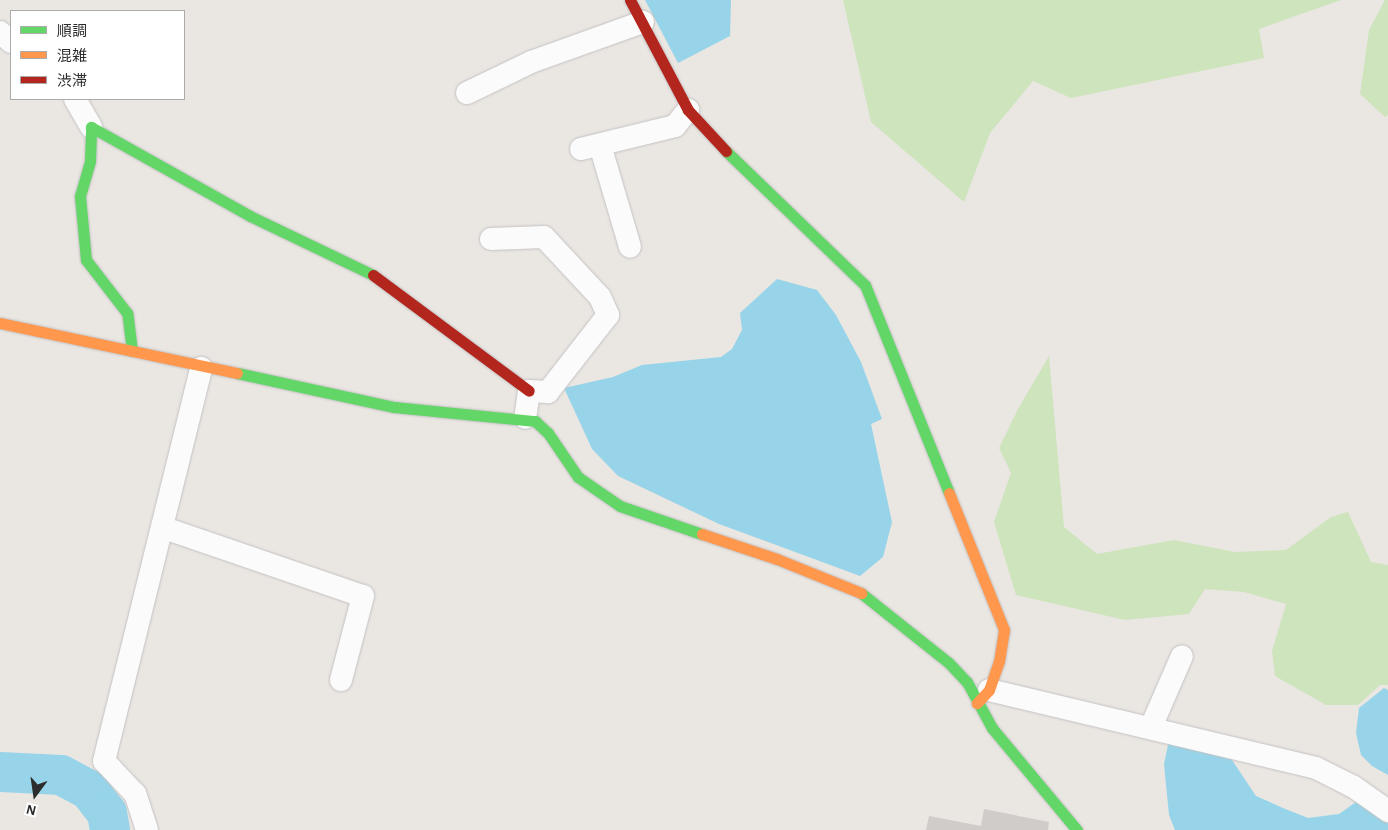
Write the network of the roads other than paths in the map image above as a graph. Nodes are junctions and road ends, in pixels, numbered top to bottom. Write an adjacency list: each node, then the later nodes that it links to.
1 (630, 0): 2 (street)
2 (643, 22): 5 (street); 7 (street)
3 (0, 32): 4 (street)
4 (10, 41)
5 (467, 93)
6 (76, 100): 8 (street)
7 (688, 110): 10 (street); 19 (street)
8 (91, 127): 12 (street); 14 (street)
9 (491, 239): 14 (street)
10 (630, 247)
11 (0, 322): 12 (street)
12 (132, 351): 13 (street)
13 (201, 368): 15 (street); 16 (street)
14 (529, 391): 15 (street)
15 (526, 418): 19 (street)
16 (164, 528): 18 (street); 22 (street)
17 (1182, 656): 20 (street)
18 (341, 680)
19 (983, 697): 20 (street); 23 (street)
20 (1150, 727): 21 (street)
21 (1388, 811)
22 (146, 830)
23 (1077, 830)

